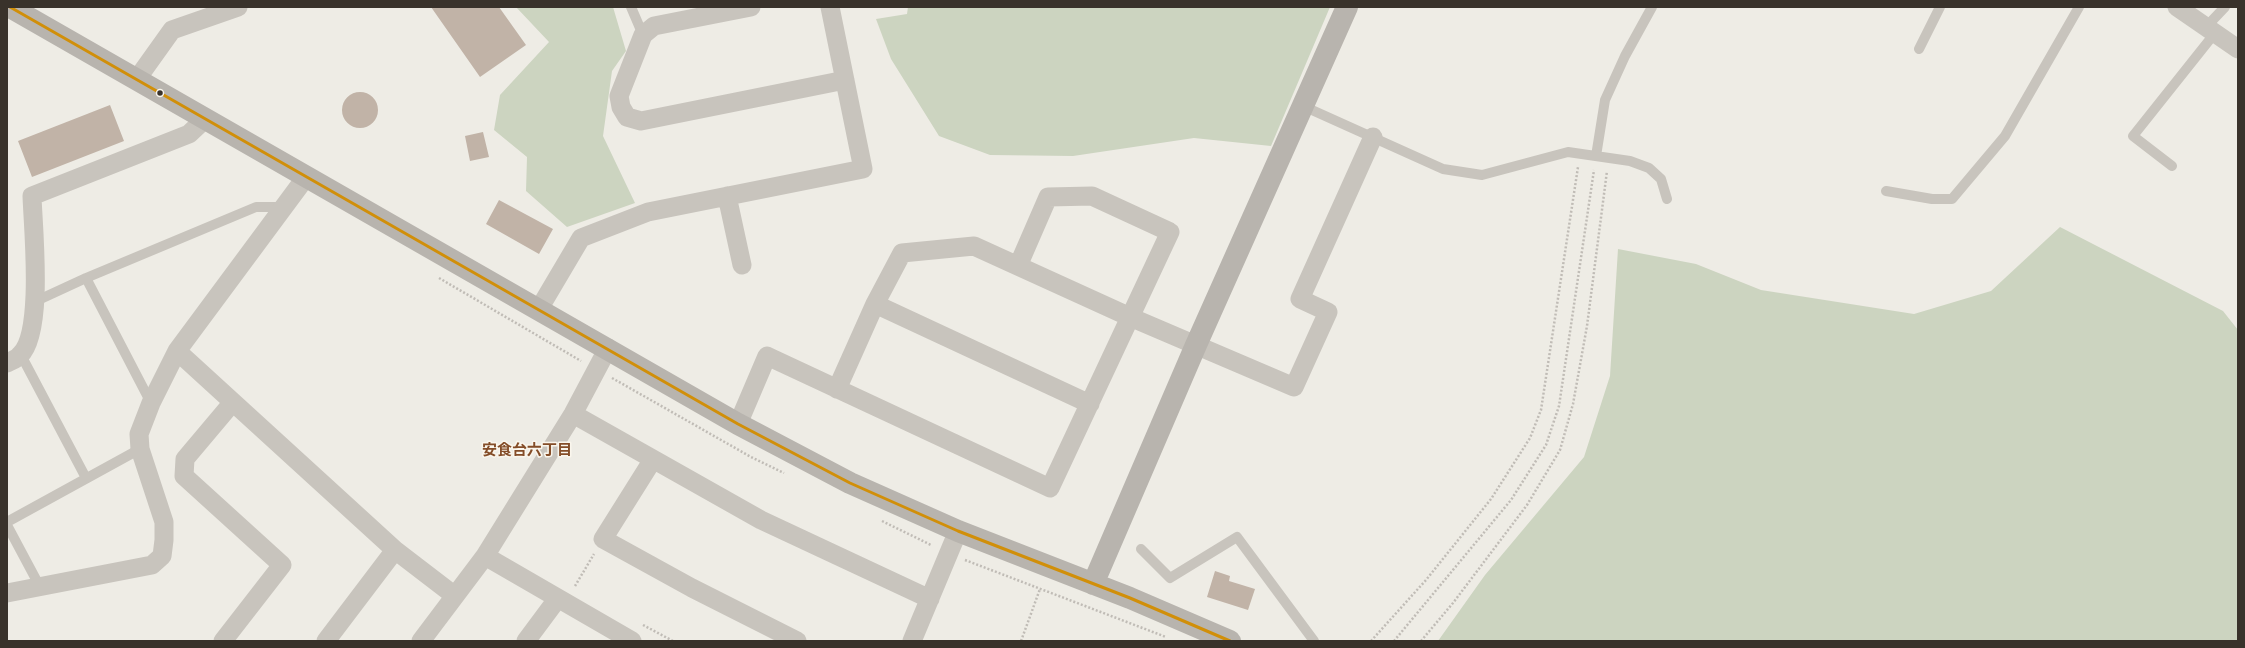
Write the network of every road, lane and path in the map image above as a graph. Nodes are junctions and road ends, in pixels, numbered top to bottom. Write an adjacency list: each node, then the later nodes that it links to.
1 (10, 7): 16 (street)
2 (238, 7): 16 (street)
3 (631, 7): 13 (lane)
4 (830, 7): 17 (street)
5 (1347, 7): 18 (street)
6 (1652, 7): 22 (lane)
7 (1940, 7): 14 (lane)
8 (2079, 7): 26 (lane)
9 (2177, 7): 12 (street)
10 (2225, 7): 12 (lane)
11 (744, 8): 13 (street)
12 (2211, 30): 15 (street); 24 (lane)
13 (643, 35): 17 (street)
14 (1919, 48)
15 (2238, 49)
16 (138, 79): 19 (street)
17 (845, 80): 27 (street)
18 (1303, 106): 20 (lane); 37 (street)
19 (205, 119): 25 (street); 33 (street)
20 (1373, 137): 21 (lane); 37 (street)
21 (1580, 153): 22 (lane); 74 (path)
22 (1596, 156): 23 (lane); 75 (path)
23 (1609, 157): 28 (lane); 76 (path)
24 (2172, 166)
25 (306, 177): 29 (street); 35 (street)
26 (1886, 190)
27 (726, 196): 30 (street); 35 (street)
28 (1667, 198)
29 (284, 207): 32 (lane); 39 (street)
30 (742, 265)
31 (1018, 266): 34 (street); 36 (street); 36 (street)
32 (86, 278): 33 (lane); 43 (lane)
33 (34, 302): 40 (street)
34 (875, 304): 41 (street); 44 (street)
35 (539, 309): 38 (street)
36 (1130, 317): 37 (street); 44 (street)
37 (1196, 345): 57 (street)
38 (608, 348): 45 (street); 46 (street)
39 (177, 351): 42 (street); 43 (street)
40 (14, 359): 49 (lane)
41 (837, 389): 44 (street); 46 (street)
42 (233, 402): 54 (street); 64 (street)
43 (151, 403): 47 (street)
44 (1090, 404)
45 (573, 414): 48 (street); 55 (street)
46 (738, 424): 51 (street)
47 (140, 449): 49 (lane); 58 (street)
48 (652, 460): 52 (street); 63 (street)
49 (86, 478): 50 (lane)
50 (7, 524): 58 (lane)
51 (958, 531): 56 (street); 63 (street)
52 (603, 539): 59 (path); 69 (street)
53 (1141, 549): 73 (lane)
54 (395, 550): 61 (street); 65 (street)
55 (485, 556): 61 (street); 62 (street)
56 (1047, 567): 57 (street); 71 (path)
57 (1093, 584): 72 (street)
58 (39, 585): 60 (street)
59 (574, 586)
60 (7, 592)
61 (456, 596): 66 (street)
62 (558, 598): 67 (street); 68 (street)
63 (930, 599): 70 (street)
64 (223, 641)
65 (326, 641)
66 (422, 641)
67 (526, 641)
68 (631, 641)
69 (797, 641)
70 (912, 641)
71 (1021, 641)
72 (1230, 641)
73 (1314, 641)
74 (1371, 641)
75 (1394, 641)
76 (1421, 641)

